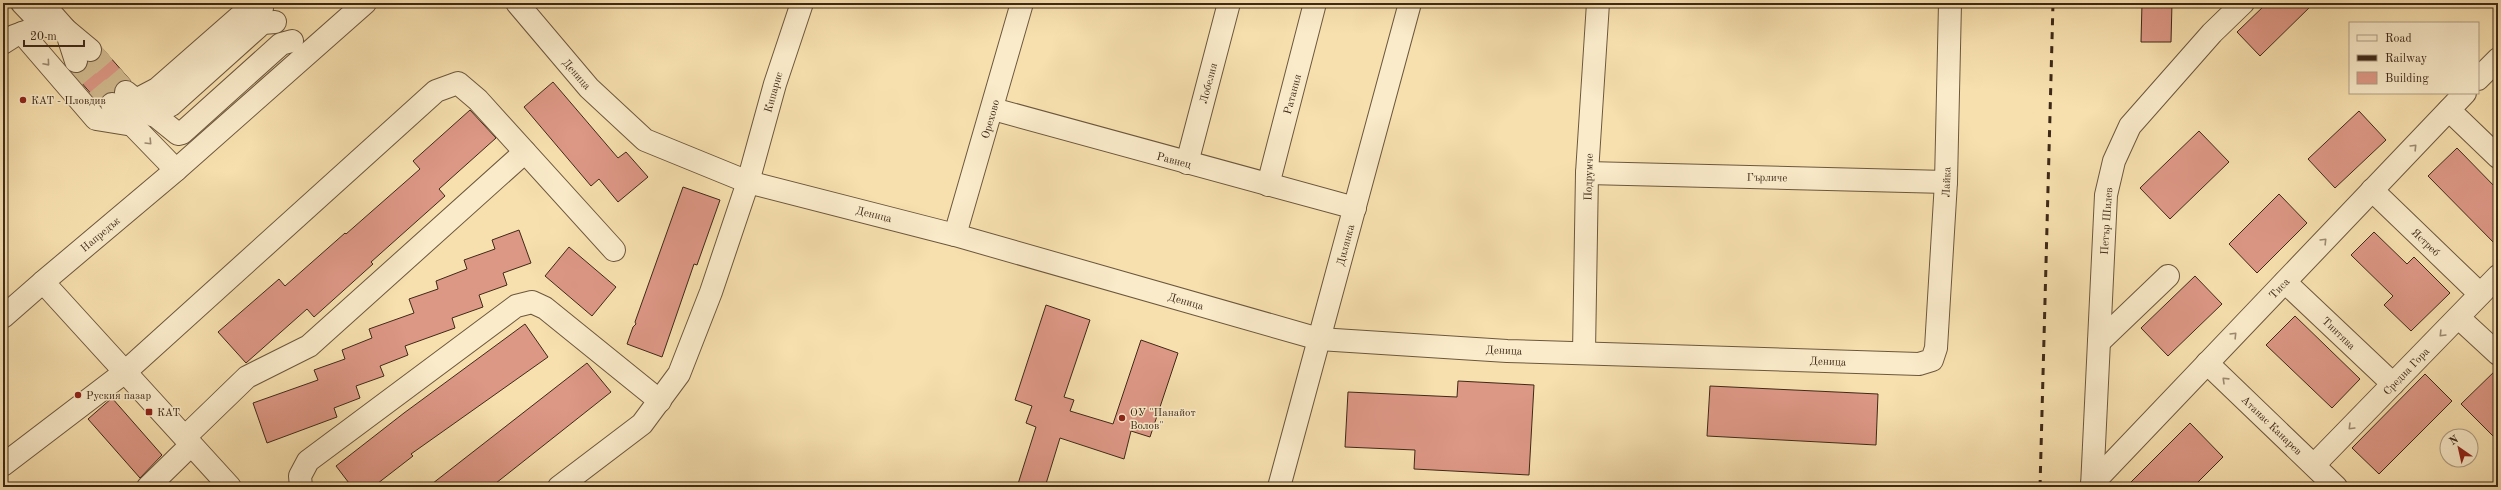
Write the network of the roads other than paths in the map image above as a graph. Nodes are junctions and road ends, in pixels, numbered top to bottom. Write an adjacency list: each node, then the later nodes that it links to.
1 (22, 3): 15 (street)
2 (42, 3): 17 (street)
3 (62, 3): 17 (street)
4 (240, 3): 23 (street)
5 (365, 3): 16 (street, Напредък)
6 (517, 3): 31 (street, Деница)
7 (802, 3): 31 (street, Кипарис)
8 (1022, 3): 24 (street, Орехово)
9 (1229, 3): 28 (street, Лобелия)
10 (1316, 3): 33 (street, Ратания)
11 (1410, 3): 35 (street, Дилянка)
12 (1598, 3): 30 (street, Подрумче)
13 (1950, 3): 32 (street, Лайка)
14 (2243, 3): 46 (street, Петър Шилев)
15 (44, 25): 17 (street); 18 (street)
16 (278, 26): 23 (street); 23 (street); 29 (street, Напредък)
17 (66, 30): 19 (street)
18 (10, 38): 23 (street, one-way to 23)
19 (83, 56)
20 (2498, 58): 21 (street)
21 (2479, 79)
22 (2464, 94): 25 (street, Тиса)
23 (140, 109): 29 (street, one-way to 29)
24 (993, 109): 28 (street, Равнец); 36 (street, Орехово)
25 (2449, 110): 27 (street); 34 (street, Тиса, one-way to 25)
26 (525, 152): 37 (street); 51 (street); 54 (street)
27 (2498, 157)
28 (1187, 163): 33 (street, Равнец)
29 (176, 170): 40 (street, Напредък)
30 (1587, 172): 32 (street, Гърличе); 47 (street, Подрумче)
31 (748, 182): 36 (street, Деница); 53 (street, Кипарис)
32 (1946, 182): 49 (street, Лайка)
33 (1268, 185): 35 (street, Равнец)
34 (2372, 190): 41 (street, Тиса, one-way to 34); 42 (street, Ястреб)
35 (1355, 208): 45 (street, Дилянка)
36 (955, 235): 45 (street, Деница)
37 (614, 250)
38 (2168, 276): 46 (street)
39 (2498, 276): 42 (street, Средна Гора)
40 (43, 282): 43 (street, Напредък); 51 (street)
41 (2285, 282): 50 (street, Тиса, one-way to 41); 52 (street, Тинтява)
42 (2480, 294): 44 (street, Средна Гора)
43 (3, 317)
44 (2458, 318): 48 (street); 52 (street, Средна Гора, one-way to 52)
45 (1319, 339): 47 (street, Деница); 62 (street, Дилянка)
46 (2099, 342): 57 (street, Петър Шилев)
47 (1584, 352): 49 (street, Деница)
48 (2498, 354)
49 (1932, 360)
50 (2207, 363): 56 (street, Атанас Канарев, one-way to 50); 57 (street, Тиса)
51 (125, 372): 54 (street); 55 (street)
52 (2393, 384): 56 (street, Средна Гора, one-way to 56)
53 (660, 401): 60 (street); 61 (street, Кипарис)
54 (188, 441): 58 (street); 59 (street)
55 (3, 465)
56 (2314, 465): 63 (street, Атанас Канарев)
57 (2092, 485)
58 (148, 487)
59 (230, 487)
60 (300, 487)
61 (559, 487)
62 (1279, 487)
63 (2336, 487)

